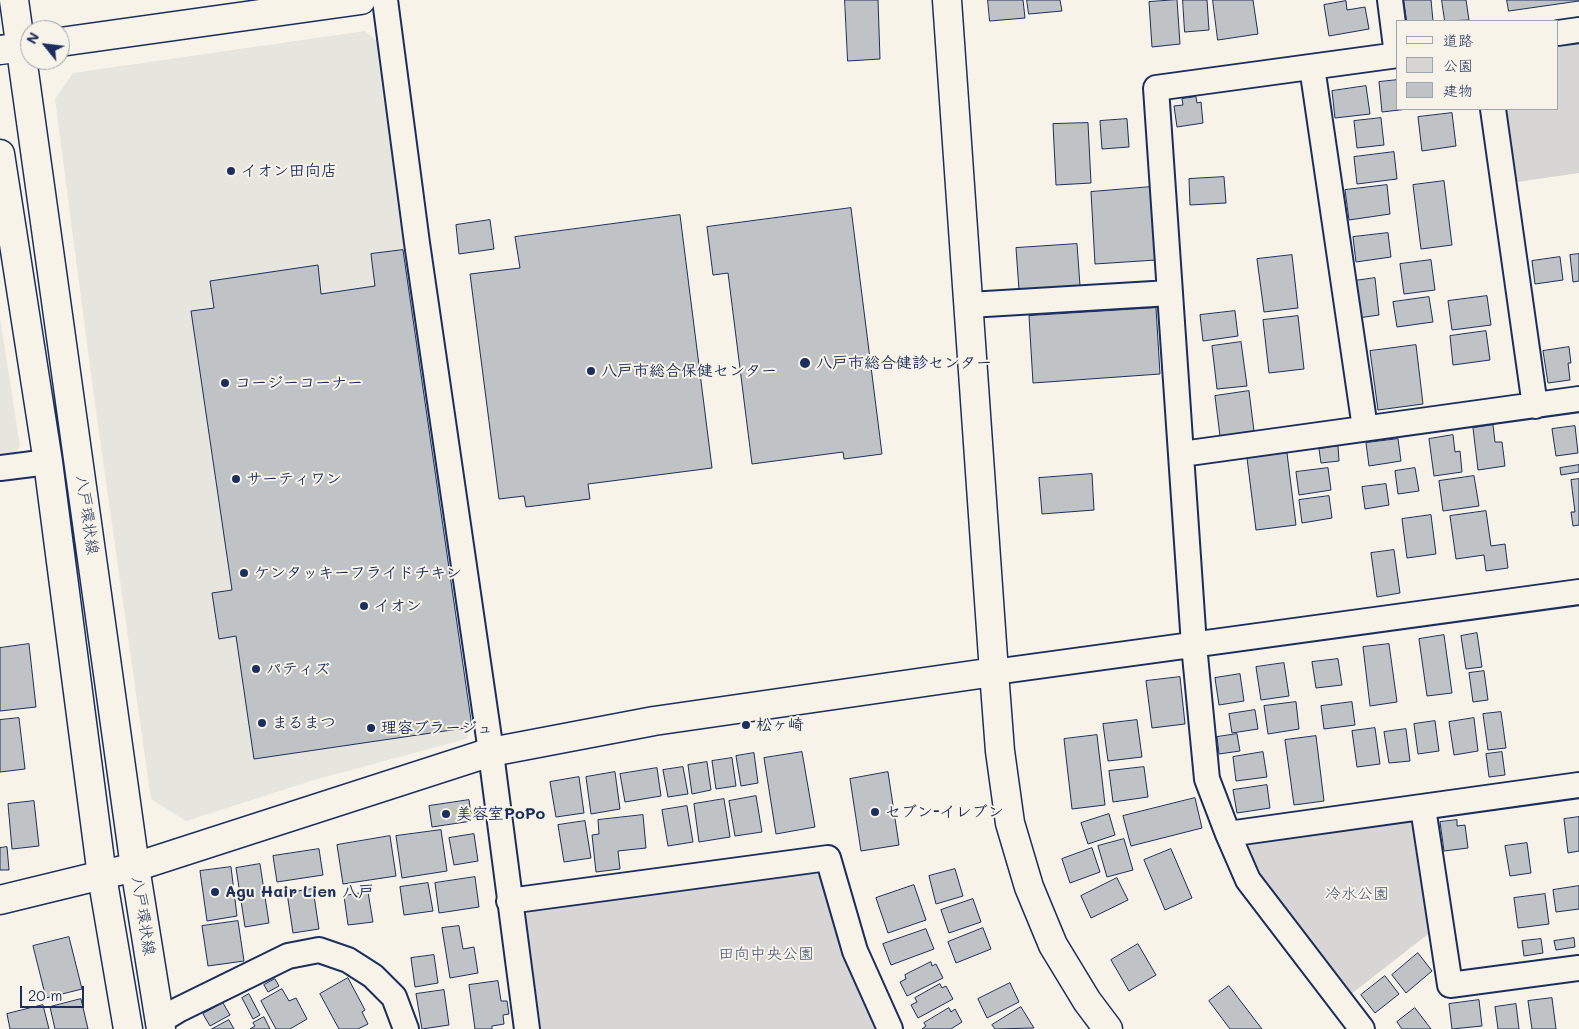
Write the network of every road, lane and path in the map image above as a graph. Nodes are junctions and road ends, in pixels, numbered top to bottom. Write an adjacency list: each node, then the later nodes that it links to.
1 (14, 0): 10 (street, 八戸環状線)
2 (361, 0): 8 (street)
3 (386, 0): 26 (street)
4 (947, 0): 16 (street)
5 (1390, 0): 9 (street)
6 (1579, 30): 7 (street)
7 (1559, 33)
8 (70, 41)
9 (1396, 41)
10 (17, 48): 30 (street, 八戸環状線)
11 (1396, 55): 12 (street)
12 (1312, 67): 15 (street); 19 (street)
13 (1493, 110): 18 (street)
14 (0, 154): 21 (street, 八戸環状線)
15 (1170, 293): 16 (street); 20 (street)
16 (969, 305): 25 (street)
17 (1579, 400): 18 (street)
18 (1535, 406): 19 (street)
19 (1365, 428): 20 (street)
20 (1182, 454): 24 (street)
21 (48, 462): 22 (street); 31 (street, 八戸環状線)
22 (0, 468)
23 (1579, 592): 24 (street)
24 (1194, 645): 25 (street); 29 (street)
25 (994, 672): 26 (street); 40 (street)
26 (491, 752): 30 (street); 33 (street)
27 (1579, 785): 28 (street)
28 (1423, 808): 29 (street); 34 (street)
29 (1228, 834): 41 (street)
30 (135, 868): 31 (street); 35 (street, 八戸環状線)
31 (102, 876): 32 (street); 36 (street, 八戸環状線)
32 (0, 900)
33 (509, 902): 38 (street); 39 (street)
34 (1579, 968)
35 (160, 1025): 37 (street)
36 (128, 1029)
37 (406, 1029)
38 (527, 1029)
39 (890, 1029)
40 (1108, 1029)
41 (1362, 1029)

